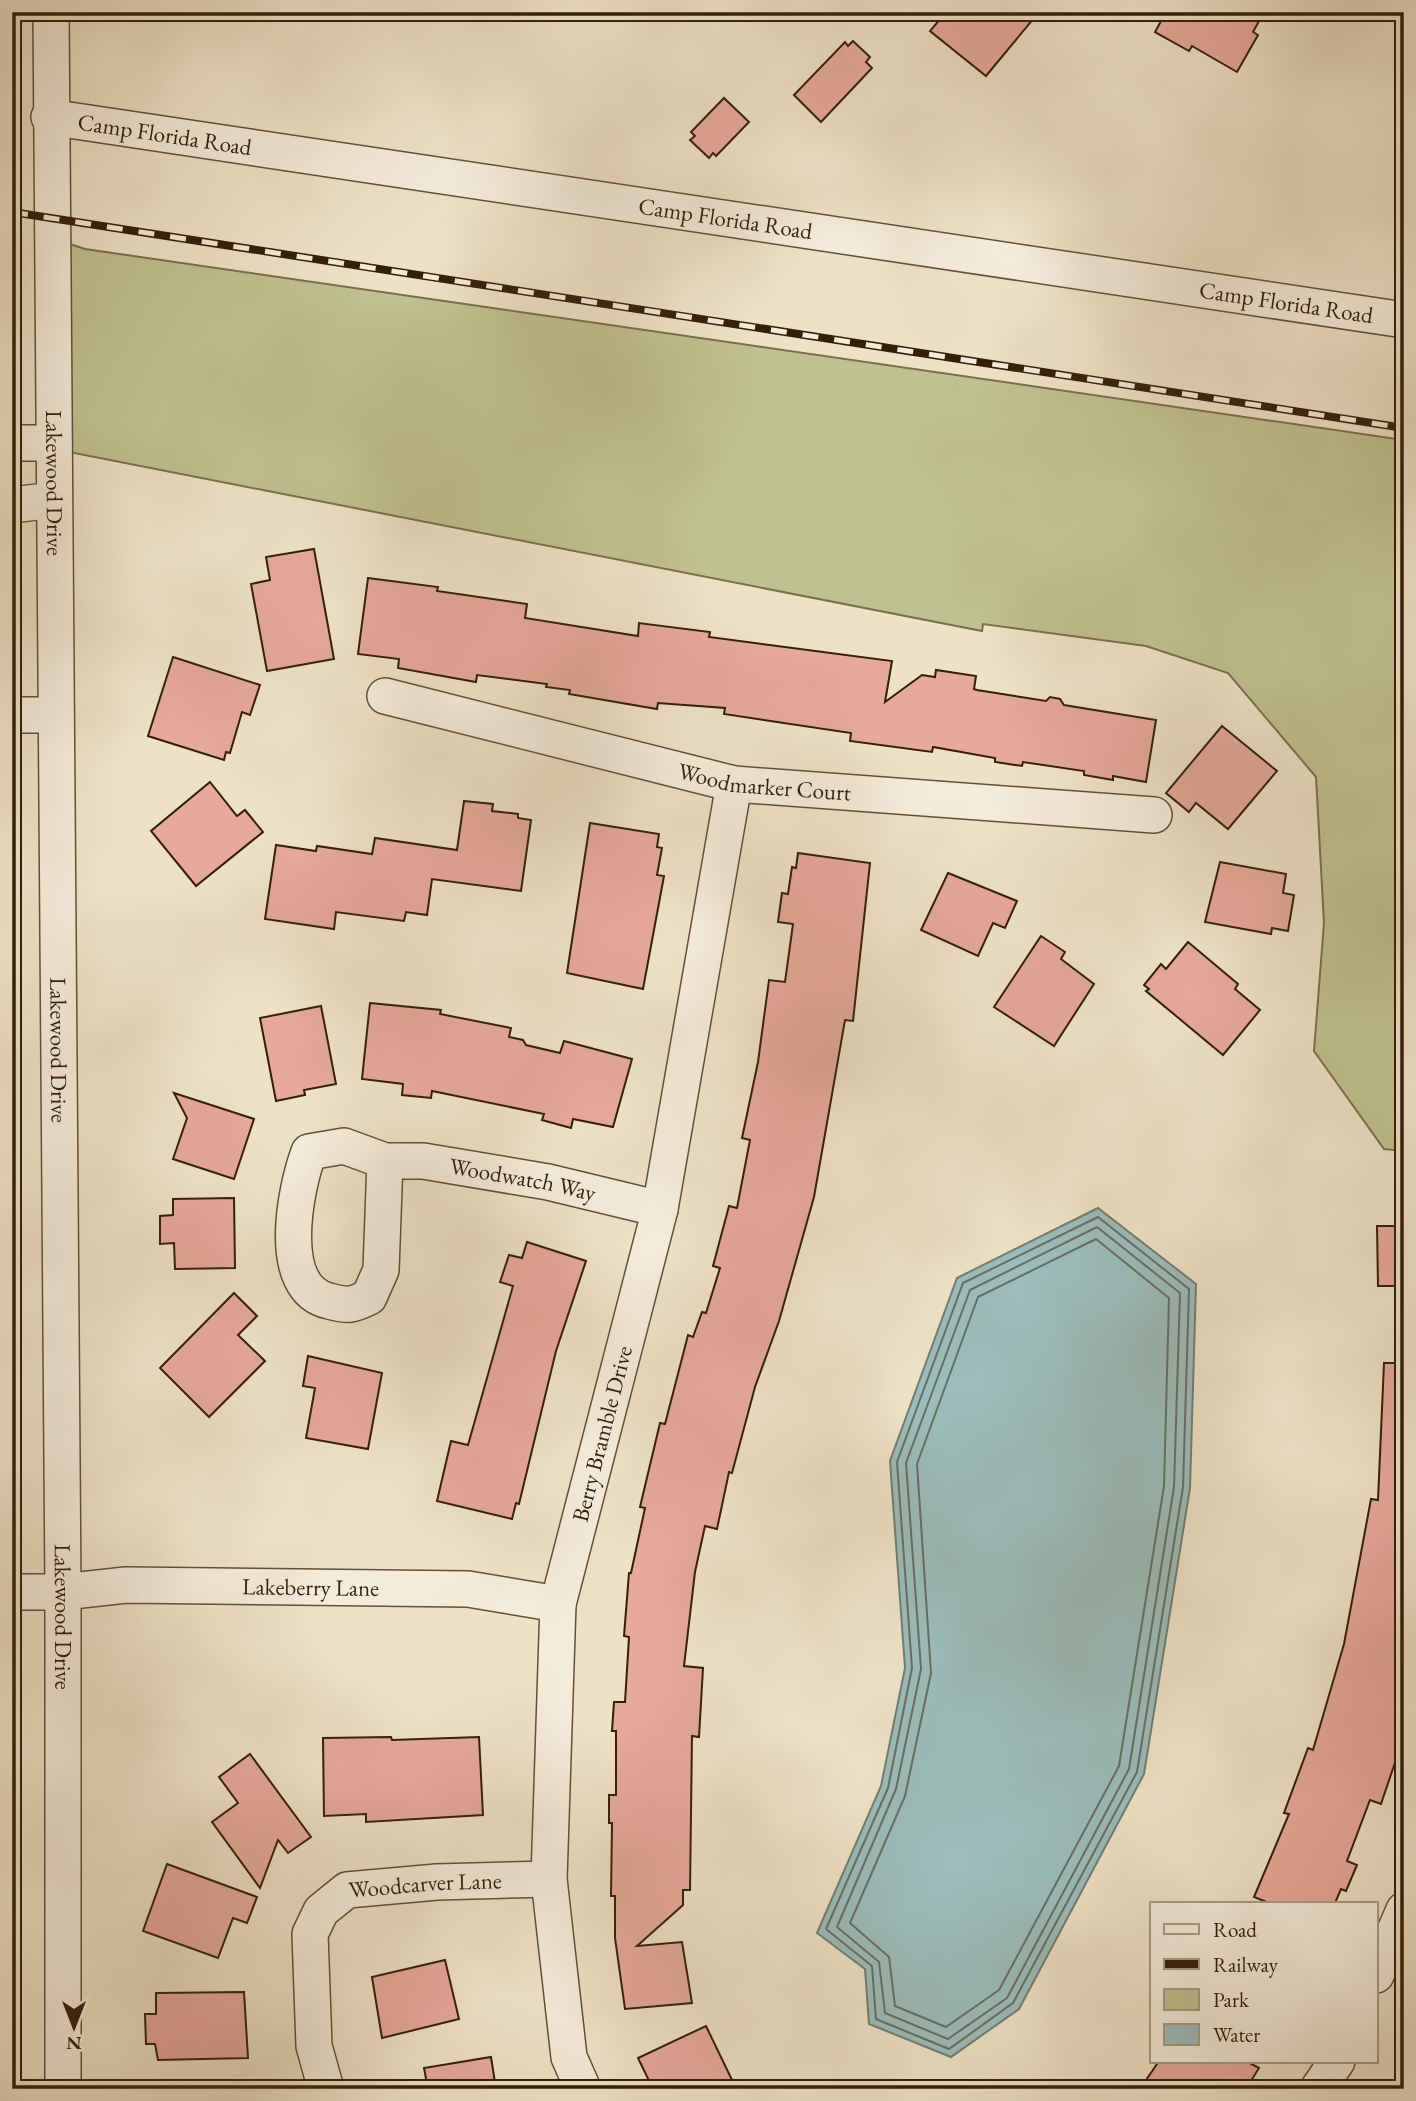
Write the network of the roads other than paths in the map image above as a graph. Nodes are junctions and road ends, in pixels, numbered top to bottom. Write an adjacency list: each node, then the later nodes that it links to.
1 (51, 12): 2 (street, Lakewood Drive)
2 (49, 117): 3 (street, Camp Florida Road); 5 (street, Lakewood Drive)
3 (1404, 320)
4 (12, 443): 5 (street)
5 (54, 443): 6 (street, Lakewood Drive)
6 (54, 499): 7 (street); 10 (street, Lakewood Drive)
7 (12, 505)
8 (384, 696): 11 (street, Woodmarker Court)
9 (12, 715): 10 (street)
10 (56, 715): 16 (street, Lakewood Drive)
11 (734, 784): 12 (street, Woodmarker Court); 14 (street, Berry Bramble Drive)
12 (1154, 815)
13 (385, 1161): 14 (street, Woodwatch Way)
14 (660, 1209): 17 (street, Berry Bramble Drive)
15 (12, 1592): 16 (street, Lakeberry Lane)
16 (63, 1592): 17 (street, Lakeberry Lane); 22 (street, Lakewood Drive)
17 (558, 1604): 18 (street, Berry Bramble Drive)
18 (549, 1880): 23 (street, Woodcarver Lane); 24 (street, Berry Bramble Drive)
19 (1404, 1910): 20 (street)
20 (1378, 1970)
21 (1336, 2062): 25 (street)
22 (63, 2089)
23 (326, 2089)
24 (583, 2089)
25 (1318, 2089)

